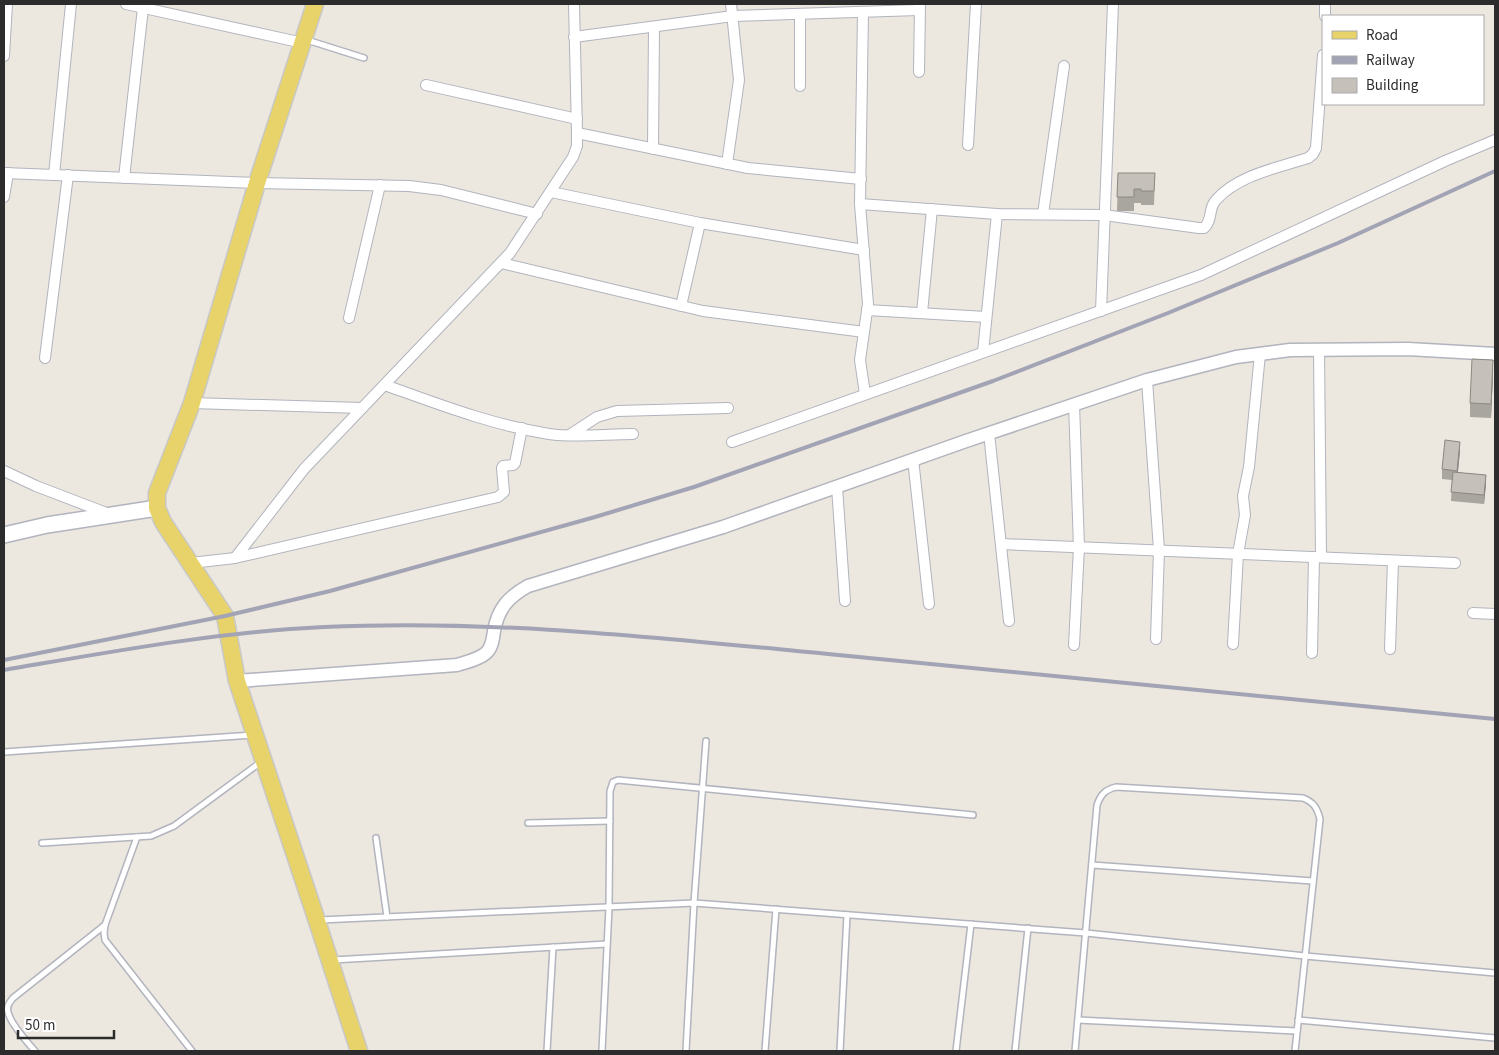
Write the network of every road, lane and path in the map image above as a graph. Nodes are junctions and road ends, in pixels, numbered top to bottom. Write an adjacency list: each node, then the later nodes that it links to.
1 (7, 4): 17 (street)
2 (72, 4): 31 (street)
3 (126, 4): 10 (street)
4 (315, 4): 16 (main road)
5 (574, 4): 15 (street)
6 (731, 4): 13 (street)
7 (976, 4): 27 (street)
8 (1113, 4): 44 (street)
9 (920, 7): 11 (street); 21 (street)
10 (143, 8): 16 (street); 33 (street)
11 (863, 12): 12 (street); 34 (street)
12 (800, 14): 13 (street); 23 (street)
13 (733, 16): 14 (street); 29 (street)
14 (654, 27): 15 (street); 28 (street)
15 (574, 37): 24 (street)
16 (303, 41): 18 (lane); 35 (main road)
17 (4, 56)
18 (364, 58)
19 (1064, 66): 43 (street)
20 (1322, 68): 44 (street)
21 (919, 72)
22 (426, 85): 24 (street)
23 (800, 86)
24 (577, 119): 25 (street)
25 (578, 133): 28 (street); 37 (street)
26 (1495, 140): 50 (street)
27 (968, 145)
28 (653, 149): 29 (street)
29 (727, 164): 34 (street)
30 (6, 173): 31 (street); 38 (street)
31 (54, 175): 32 (street)
32 (68, 175): 33 (street); 59 (street)
33 (124, 178): 35 (street)
34 (860, 179): 39 (street)
35 (257, 183): 36 (street); 63 (main road)
36 (380, 185): 41 (street); 53 (street)
37 (551, 192): 41 (street); 45 (street)
38 (4, 198)
39 (860, 204): 40 (street); 46 (street)
40 (932, 209): 42 (street); 51 (street)
41 (536, 214): 47 (street)
42 (997, 214): 43 (street); 52 (street)
43 (1043, 214): 44 (street)
44 (1104, 215): 50 (street)
45 (700, 223): 46 (street); 48 (street)
46 (864, 250): 49 (street)
47 (501, 263): 48 (street); 61 (street)
48 (680, 306): 54 (street)
49 (867, 310): 51 (street); 54 (street)
50 (1101, 310): 56 (street)
51 (922, 313): 52 (street)
52 (986, 317): 56 (street)
53 (349, 318)
54 (864, 332): 62 (street)
55 (1319, 350): 57 (street); 58 (street); 82 (street)
56 (984, 352): 62 (street)
57 (1260, 354): 60 (street); 81 (street)
58 (1495, 354)
59 (45, 358)
60 (1147, 380): 64 (street); 80 (street)
61 (385, 385): 65 (street); 67 (street)
62 (865, 394): 71 (street)
63 (192, 403): 65 (street); 75 (main road)
64 (1074, 404): 68 (street); 79 (street)
65 (362, 408): 83 (street)
66 (728, 408): 69 (street)
67 (522, 428): 69 (street); 83 (street)
68 (990, 432): 72 (street); 78 (street)
69 (571, 434): 70 (street)
70 (633, 434)
71 (732, 442)
72 (913, 459): 74 (street); 88 (street)
73 (4, 471): 76 (street)
74 (837, 487): 87 (street); 97 (street)
75 (157, 508): 76 (main road); 85 (main road)
76 (112, 515): 77 (main road)
77 (4, 535)
78 (1001, 544): 79 (street); 91 (street)
79 (1080, 547): 80 (street); 94 (street)
80 (1159, 550): 81 (street); 92 (street)
81 (1238, 554): 82 (street); 93 (street)
82 (1318, 557): 84 (street); 96 (street)
83 (235, 558): 85 (street)
84 (1393, 561): 86 (street); 95 (street)
85 (190, 563): 97 (main road)
86 (1455, 564)
87 (846, 601)
88 (929, 604)
89 (1473, 613): 90 (street)
90 (1495, 614)
91 (1009, 621)
92 (1156, 639)
93 (1233, 644)
94 (1074, 645)
95 (1390, 649)
96 (1312, 653)
97 (237, 681): 98 (main road)
98 (256, 735): 100 (lane); 101 (main road)
99 (706, 740): 102 (lane)
100 (4, 752)
101 (264, 760): 106 (lane); 116 (main road)
102 (702, 790): 103 (lane); 104 (lane); 111 (lane)
103 (973, 815)
104 (610, 821): 105 (lane); 112 (lane)
105 (528, 823)
106 (137, 837): 108 (lane); 118 (lane)
107 (376, 838): 115 (lane)
108 (42, 844)
109 (1092, 865): 110 (lane); 110 (lane); 120 (lane)
110 (1313, 881): 123 (lane)
111 (694, 903): 112 (lane); 113 (lane); 135 (lane)
112 (609, 907): 115 (lane); 121 (lane)
113 (776, 909): 114 (lane); 136 (lane)
114 (847, 914): 117 (lane); 137 (lane)
115 (386, 917): 116 (lane)
116 (317, 921): 124 (main road)
117 (971, 924): 119 (lane); 138 (lane)
118 (105, 925): 130 (lane); 131 (lane)
119 (1028, 928): 120 (lane); 139 (lane)
120 (1086, 933): 123 (lane); 126 (lane)
121 (607, 944): 122 (lane); 134 (lane)
122 (553, 947): 124 (lane); 133 (lane)
123 (1305, 956): 125 (lane); 127 (lane)
124 (330, 960): 132 (main road)
125 (1495, 973)
126 (1078, 1020): 128 (lane); 140 (lane)
127 (1298, 1020): 128 (lane); 129 (lane)
128 (1296, 1032): 141 (lane)
129 (1495, 1038)
130 (34, 1051)
131 (192, 1051)
132 (359, 1051)
133 (547, 1051)
134 (602, 1051)
135 (686, 1051)
136 (766, 1051)
137 (840, 1051)
138 (956, 1051)
139 (1015, 1051)
140 (1075, 1051)
141 (1295, 1051)

